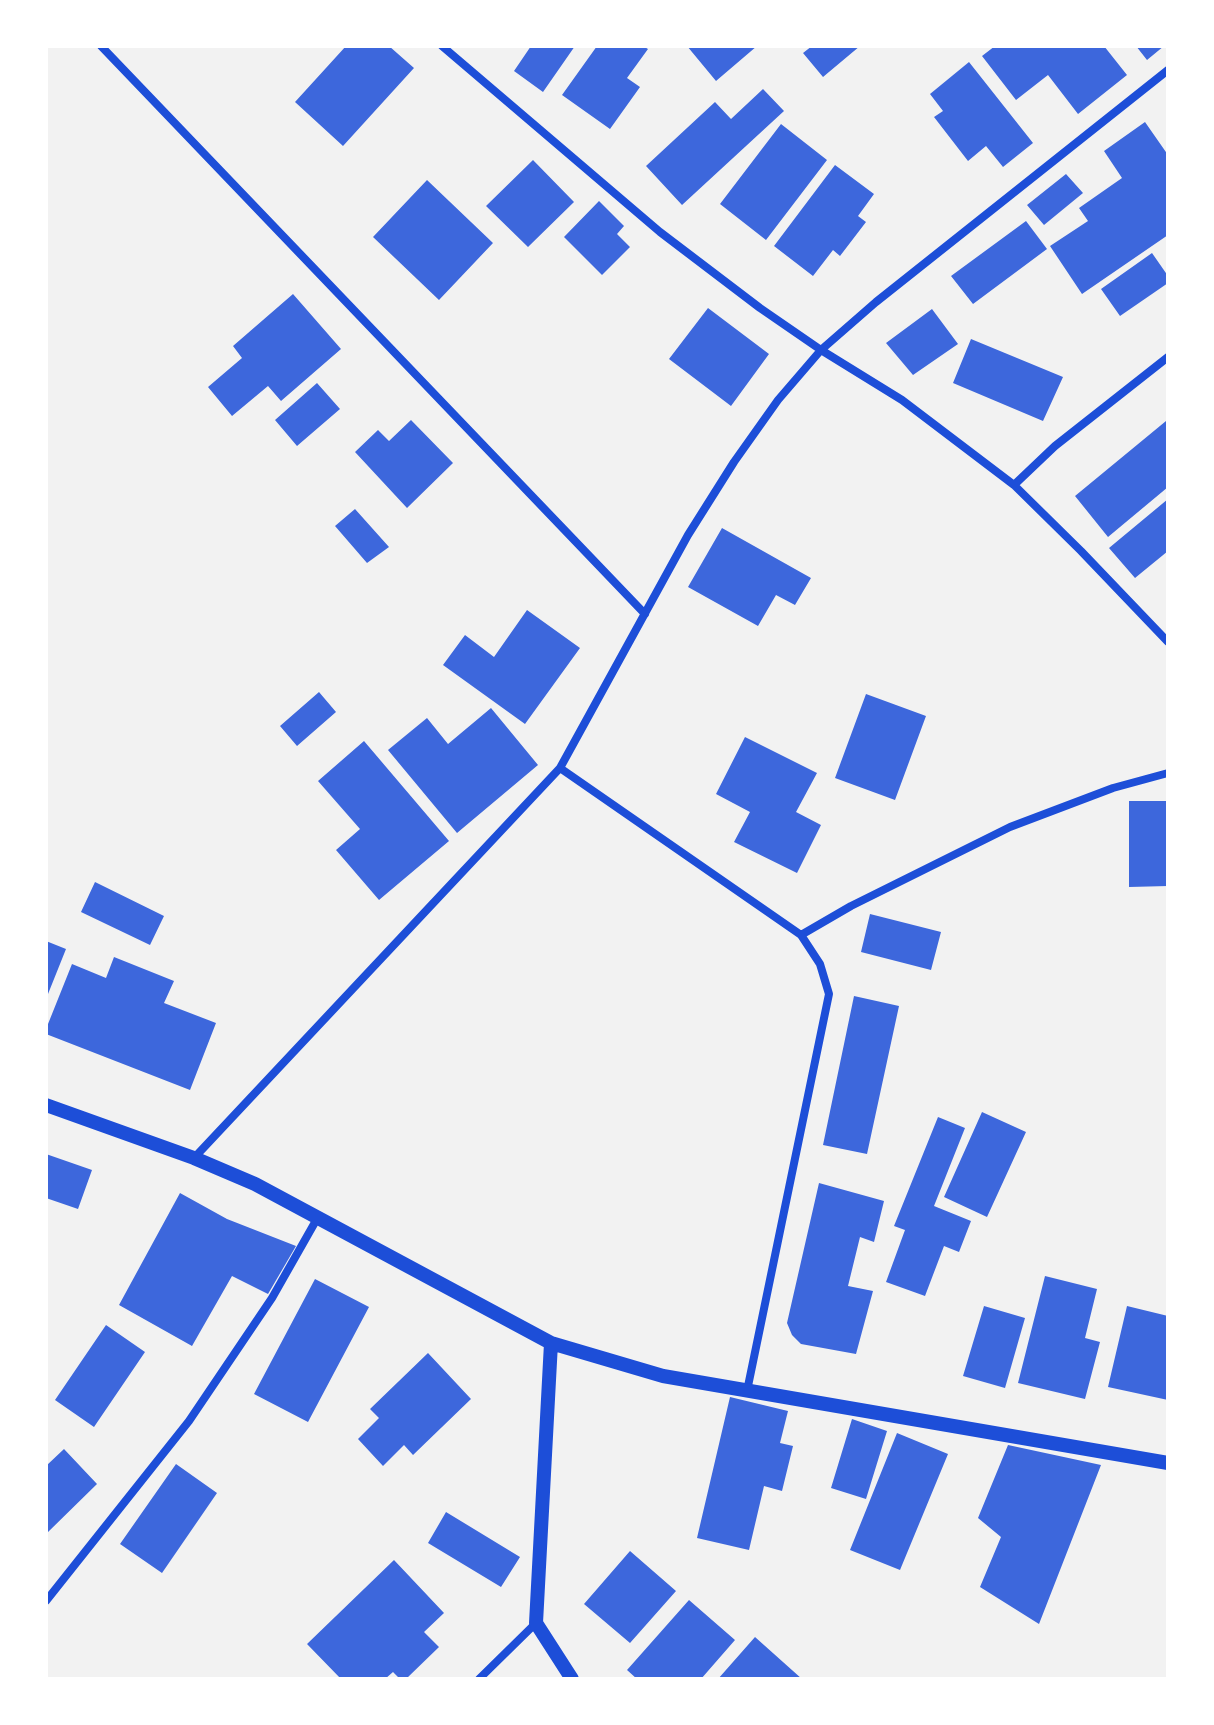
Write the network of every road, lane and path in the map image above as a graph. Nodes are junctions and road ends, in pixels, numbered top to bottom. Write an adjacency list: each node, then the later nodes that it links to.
1 (101, 46): 7 (street)
2 (442, 46): 4 (street)
3 (1168, 70): 4 (street)
4 (821, 350): 6 (street); 7 (street)
5 (1168, 357): 6 (street)
6 (1014, 485): 8 (street)
7 (645, 614): 9 (street)
8 (1168, 642)
9 (560, 768): 11 (street); 13 (street)
10 (1168, 773): 11 (street)
11 (801, 935): 16 (street)
12 (46, 1105): 13 (street)
13 (194, 1158): 14 (street)
14 (319, 1217): 15 (street); 18 (street)
15 (551, 1343): 16 (street); 19 (street)
16 (747, 1391): 17 (street)
17 (1168, 1463)
18 (46, 1601)
19 (536, 1623): 20 (street); 21 (street)
20 (479, 1679)
21 (572, 1679)

